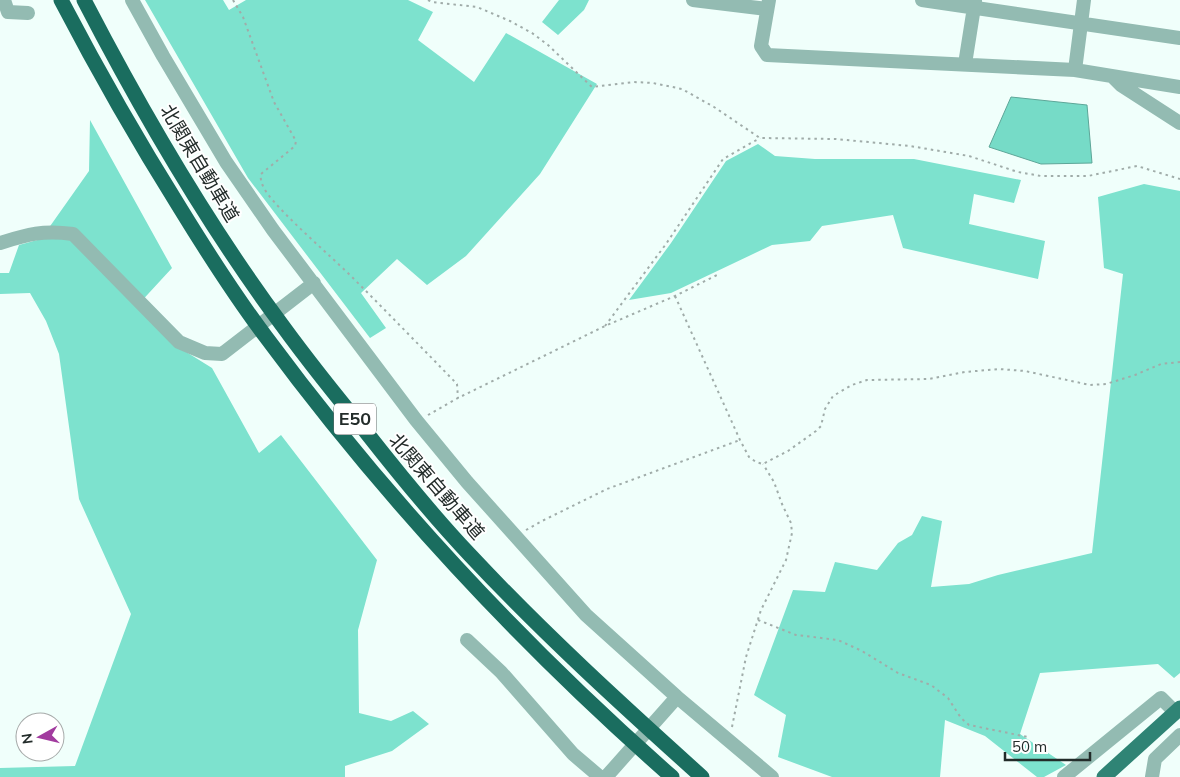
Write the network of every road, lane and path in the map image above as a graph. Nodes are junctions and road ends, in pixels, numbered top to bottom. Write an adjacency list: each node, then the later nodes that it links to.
1 (4, 0): 12 (street)
2 (61, 0): 41 (highway, 北関東自動車道 / E50)
3 (84, 0): 42 (highway, 北関東自動車道 / E50)
4 (132, 0): 24 (street)
5 (233, 0): 28 (path)
6 (428, 0): 20 (path)
7 (693, 0): 11 (street)
8 (922, 0): 10 (street)
9 (1084, 0): 13 (street)
10 (975, 4): 13 (street); 15 (street)
11 (768, 5): 15 (street)
12 (28, 12)
13 (1081, 23): 14 (street); 16 (street)
14 (1180, 38)
15 (964, 64): 16 (street)
16 (1075, 70): 17 (street)
17 (1114, 77): 18 (street); 19 (street)
18 (1180, 87)
19 (1180, 123)
20 (760, 138): 21 (path); 26 (path)
21 (1180, 179)
22 (0, 243): 24 (street)
23 (719, 274): 25 (path)
24 (311, 286): 29 (street)
25 (675, 296): 26 (path); 30 (path)
26 (605, 326): 28 (path)
27 (1180, 362): 31 (path)
28 (458, 398): 29 (path)
29 (416, 420): 32 (street)
30 (740, 440): 31 (path); 32 (path)
31 (763, 464): 33 (path)
32 (516, 538): 35 (street)
33 (758, 620): 38 (path); 39 (path)
34 (467, 640): 40 (street)
35 (674, 701): 39 (street); 40 (street)
36 (1178, 710): 44 (street); 45 (main road)
37 (1180, 735): 46 (street)
38 (1028, 737)
39 (729, 742): 43 (street)
40 (605, 776)
41 (672, 777)
42 (702, 777)
43 (772, 777)
44 (1064, 777)
45 (1104, 777)
46 (1152, 777)

